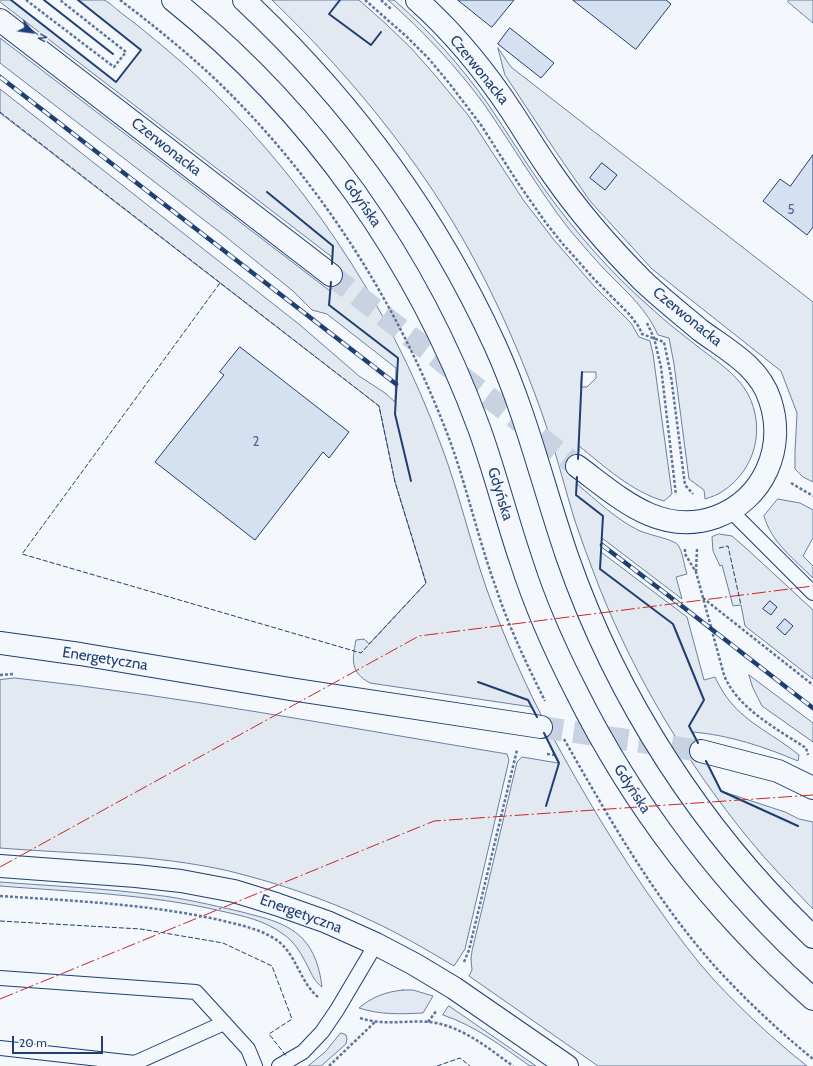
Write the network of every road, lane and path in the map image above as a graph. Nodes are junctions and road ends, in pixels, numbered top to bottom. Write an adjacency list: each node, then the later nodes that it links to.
1 (26, 0): 2 (path)
2 (60, 0)
3 (120, 0): 25 (path)
4 (173, 0): 37 (street, Gdyńska)
5 (244, 0): 33 (street)
6 (365, 0): 13 (path)
7 (381, 0): 9 (path)
8 (417, 0): 17 (street, Czerwonacka)
9 (396, 14)
10 (0, 20): 11 (street, Czerwonacka)
11 (331, 275)
12 (644, 318): 13 (path)
13 (654, 338): 15 (path); 16 (path)
14 (578, 466): 17 (street, Czerwonacka)
15 (694, 495)
16 (677, 503)
17 (730, 510): 21 (lane)
18 (699, 547): 20 (path)
19 (684, 548): 20 (path)
20 (696, 572): 22 (path)
21 (813, 593)
22 (703, 598): 24 (path); 30 (path)
23 (0, 643): 26 (street, Energetyczna)
24 (813, 685)
25 (547, 706)
26 (541, 727)
27 (564, 738): 42 (path)
28 (518, 748): 35 (path)
29 (701, 751): 30 (street)
30 (812, 787)
31 (0, 866): 34 (street, Energetyczna)
32 (0, 896): 38 (path)
33 (813, 937)
34 (376, 944): 38 (lane); 47 (street, Energetyczna)
35 (469, 950)
36 (0, 978): 40 (lane)
37 (813, 999)
38 (337, 1010): 39 (path); 44 (lane)
39 (375, 1021): 45 (path); 46 (path)
40 (224, 1022): 41 (lane); 43 (lane)
41 (0, 1048)
42 (813, 1059)
43 (255, 1066)
44 (279, 1066)
45 (329, 1066)
46 (513, 1066)
47 (567, 1066)

